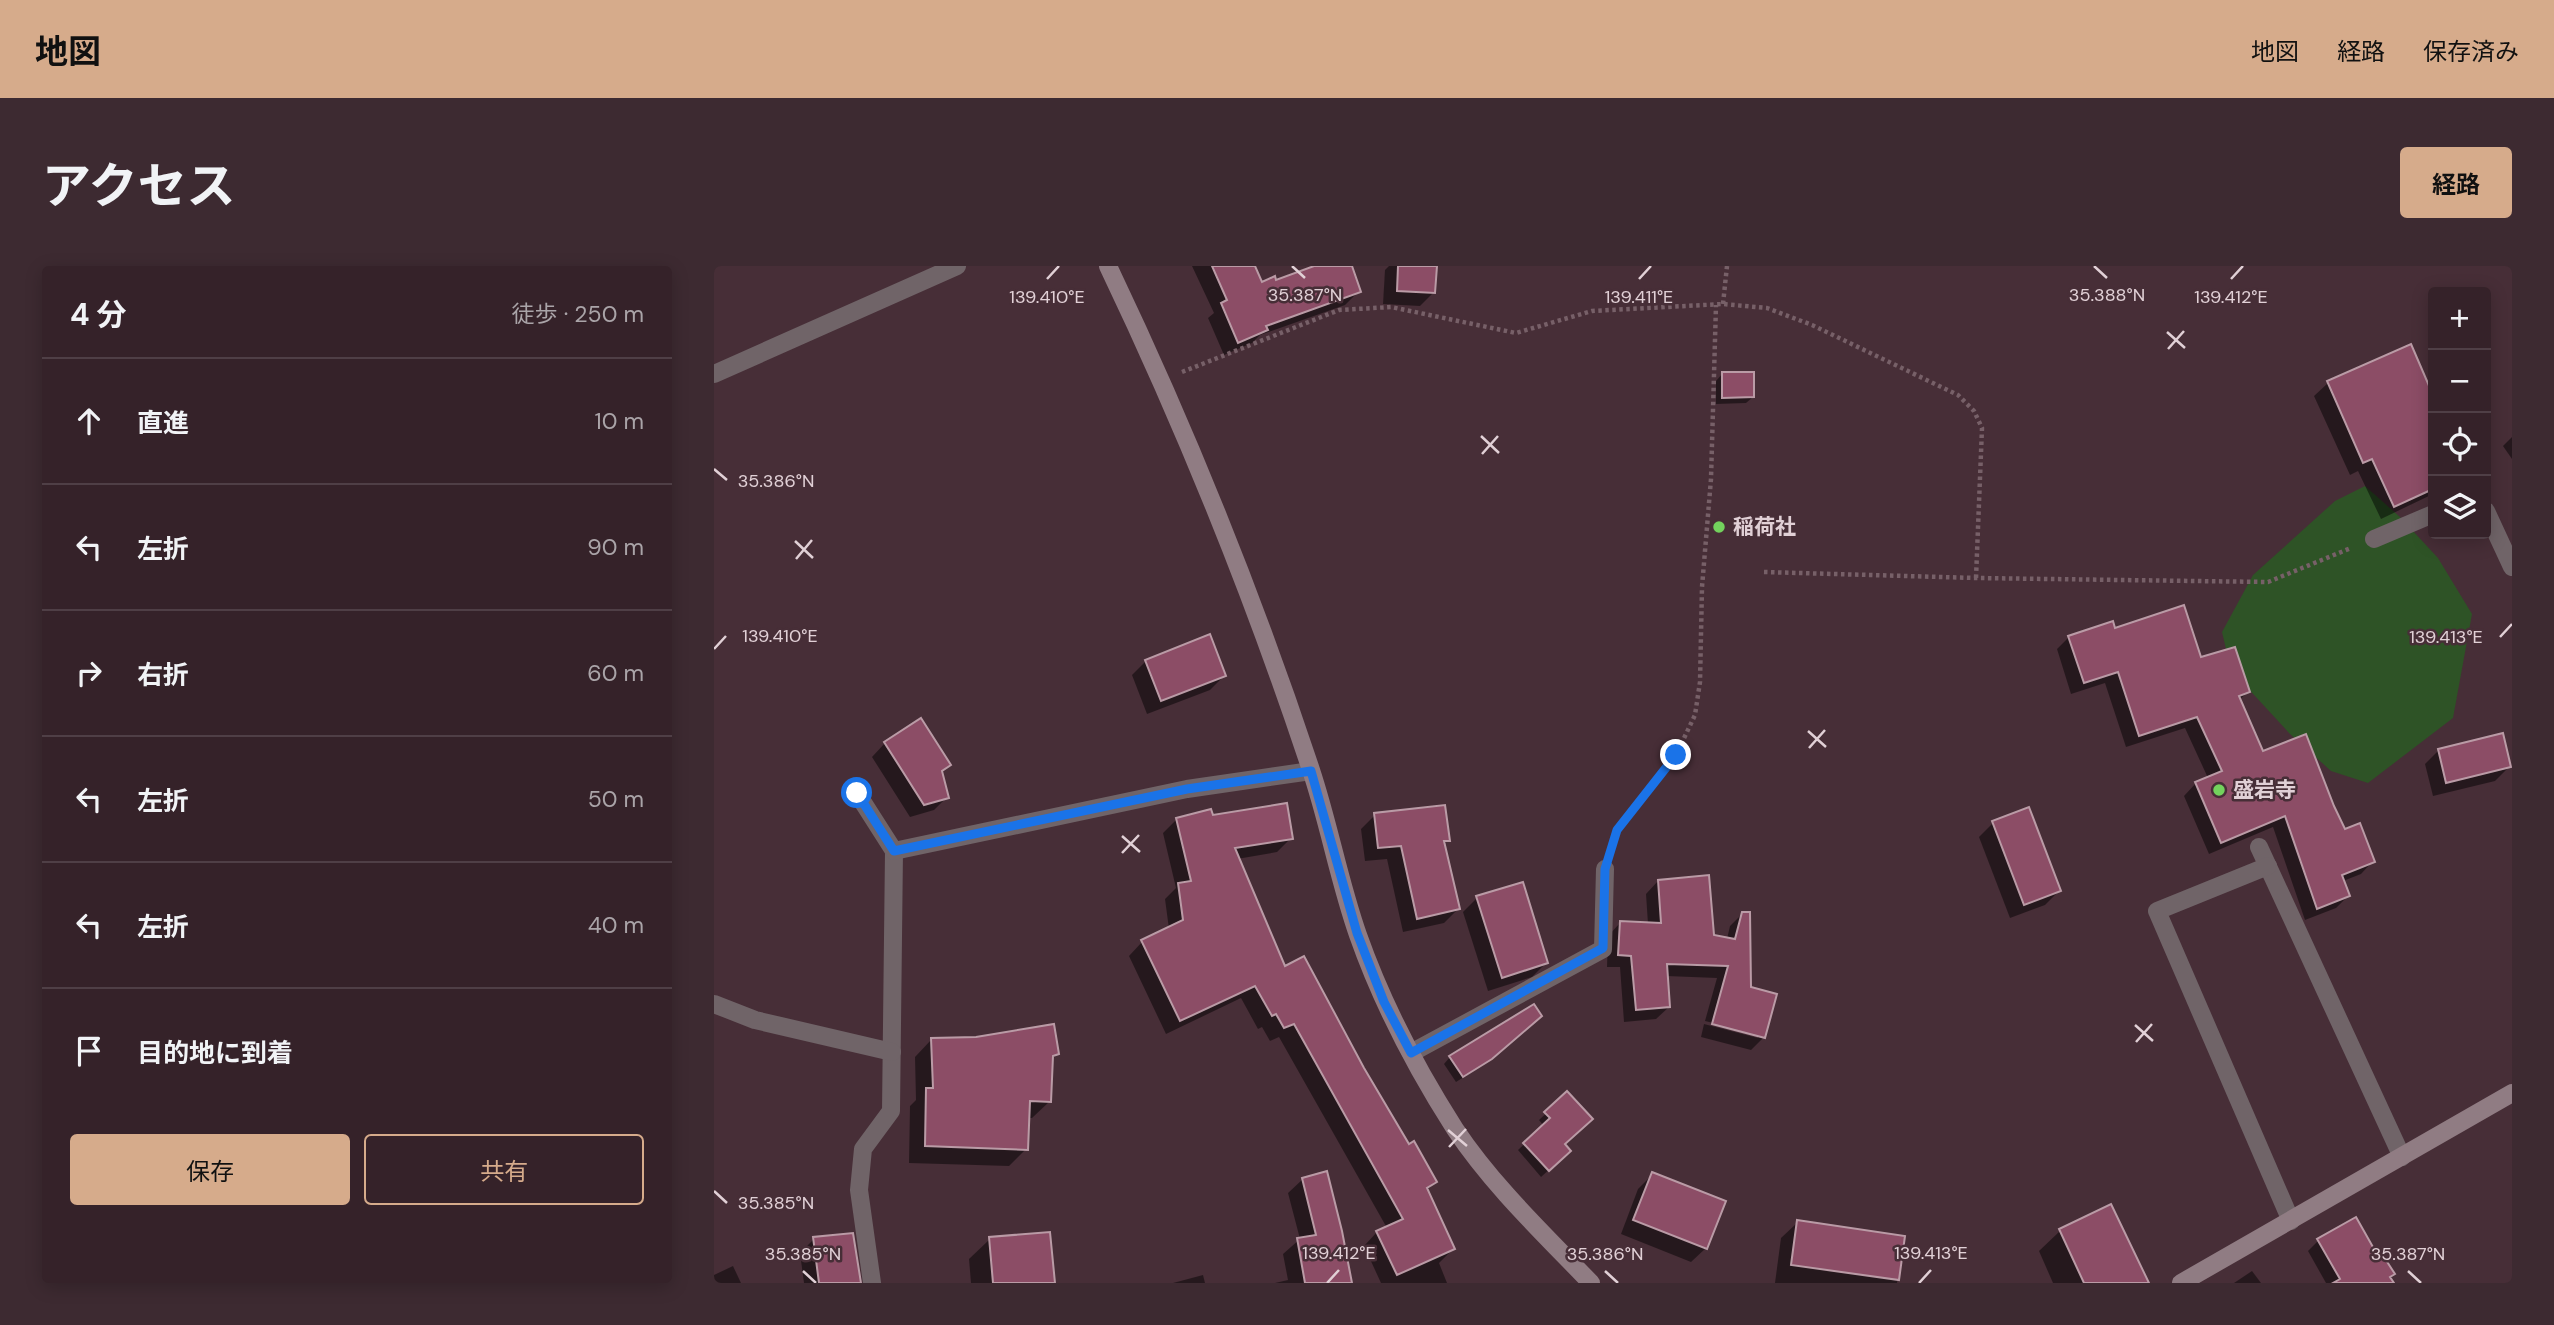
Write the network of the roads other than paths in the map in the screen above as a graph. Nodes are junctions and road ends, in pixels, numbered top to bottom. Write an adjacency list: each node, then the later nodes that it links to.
1 (957, 266): 3 (street)
2 (1108, 266): 8 (street)
3 (714, 374)
4 (2428, 516): 6 (street)
5 (2491, 522): 7 (street)
6 (2374, 539)
7 (2512, 567)
8 (1311, 771): 11 (street); 16 (street)
9 (857, 793): 11 (street)
10 (2259, 847): 12 (street)
11 (894, 851): 15 (street)
12 (2268, 866): 18 (street); 19 (street)
13 (1605, 869): 16 (street)
14 (714, 1004): 15 (street)
15 (892, 1052): 20 (street)
16 (1411, 1053): 21 (street)
17 (2512, 1093): 18 (street)
18 (2402, 1157): 19 (street)
19 (2291, 1221): 22 (street)
20 (872, 1283)
21 (1591, 1283)
22 (2180, 1283)

